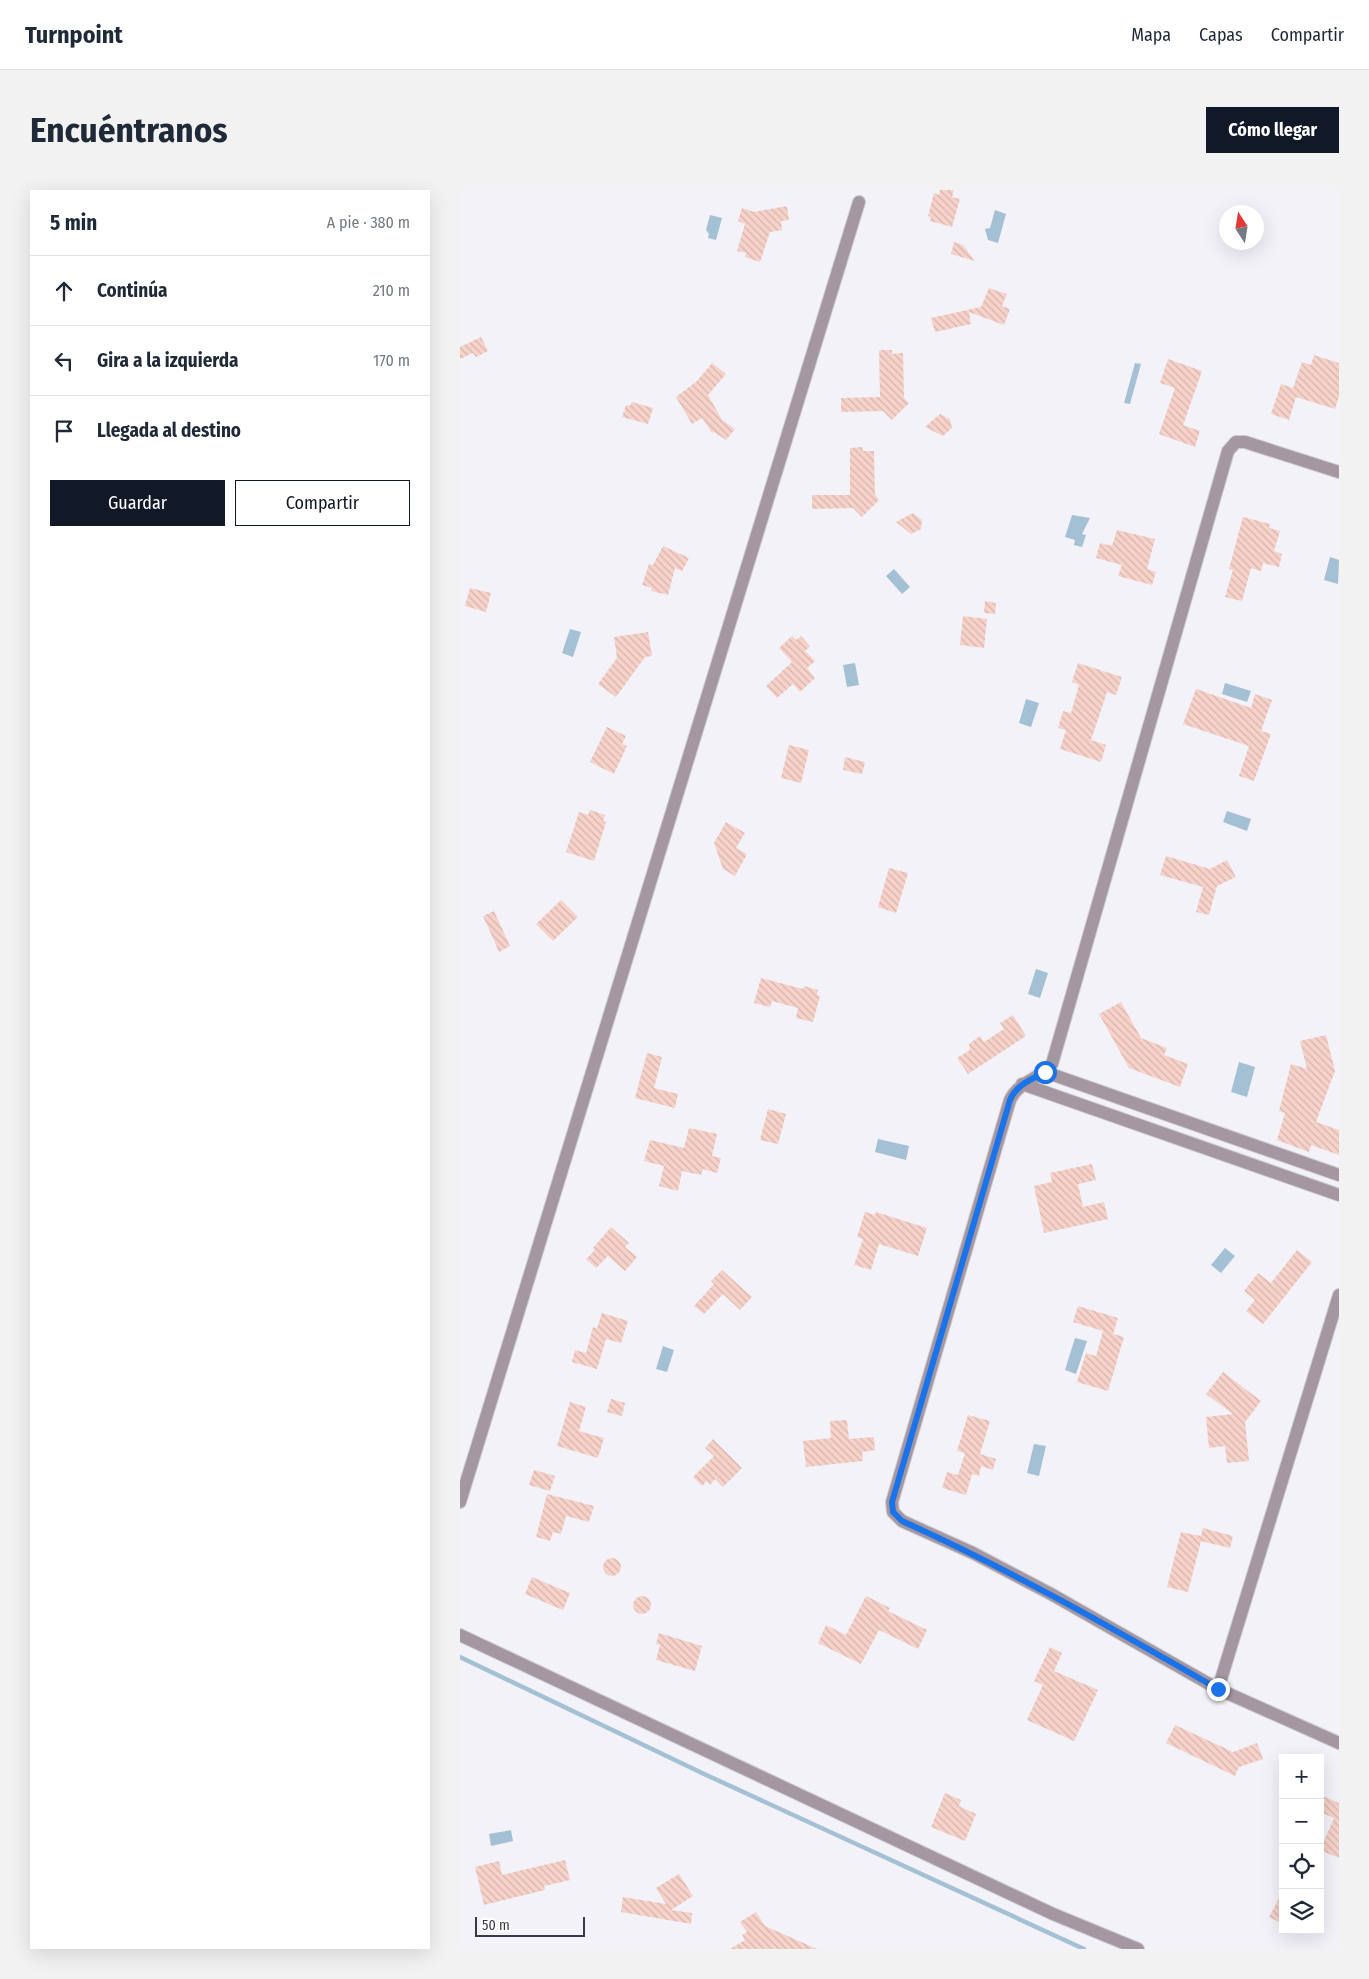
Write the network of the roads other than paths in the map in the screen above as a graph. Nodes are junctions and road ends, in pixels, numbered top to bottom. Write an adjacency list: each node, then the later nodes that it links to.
1 (859, 202): 8 (street)
2 (1339, 472): 3 (street)
3 (1045, 1072): 4 (street); 5 (street)
4 (1022, 1084): 6 (street); 10 (street)
5 (1339, 1175)
6 (1339, 1195)
7 (1339, 1295): 10 (street)
8 (460, 1502)
9 (460, 1635): 12 (street)
10 (1218, 1689): 11 (street)
11 (1339, 1743)
12 (1138, 1949)

